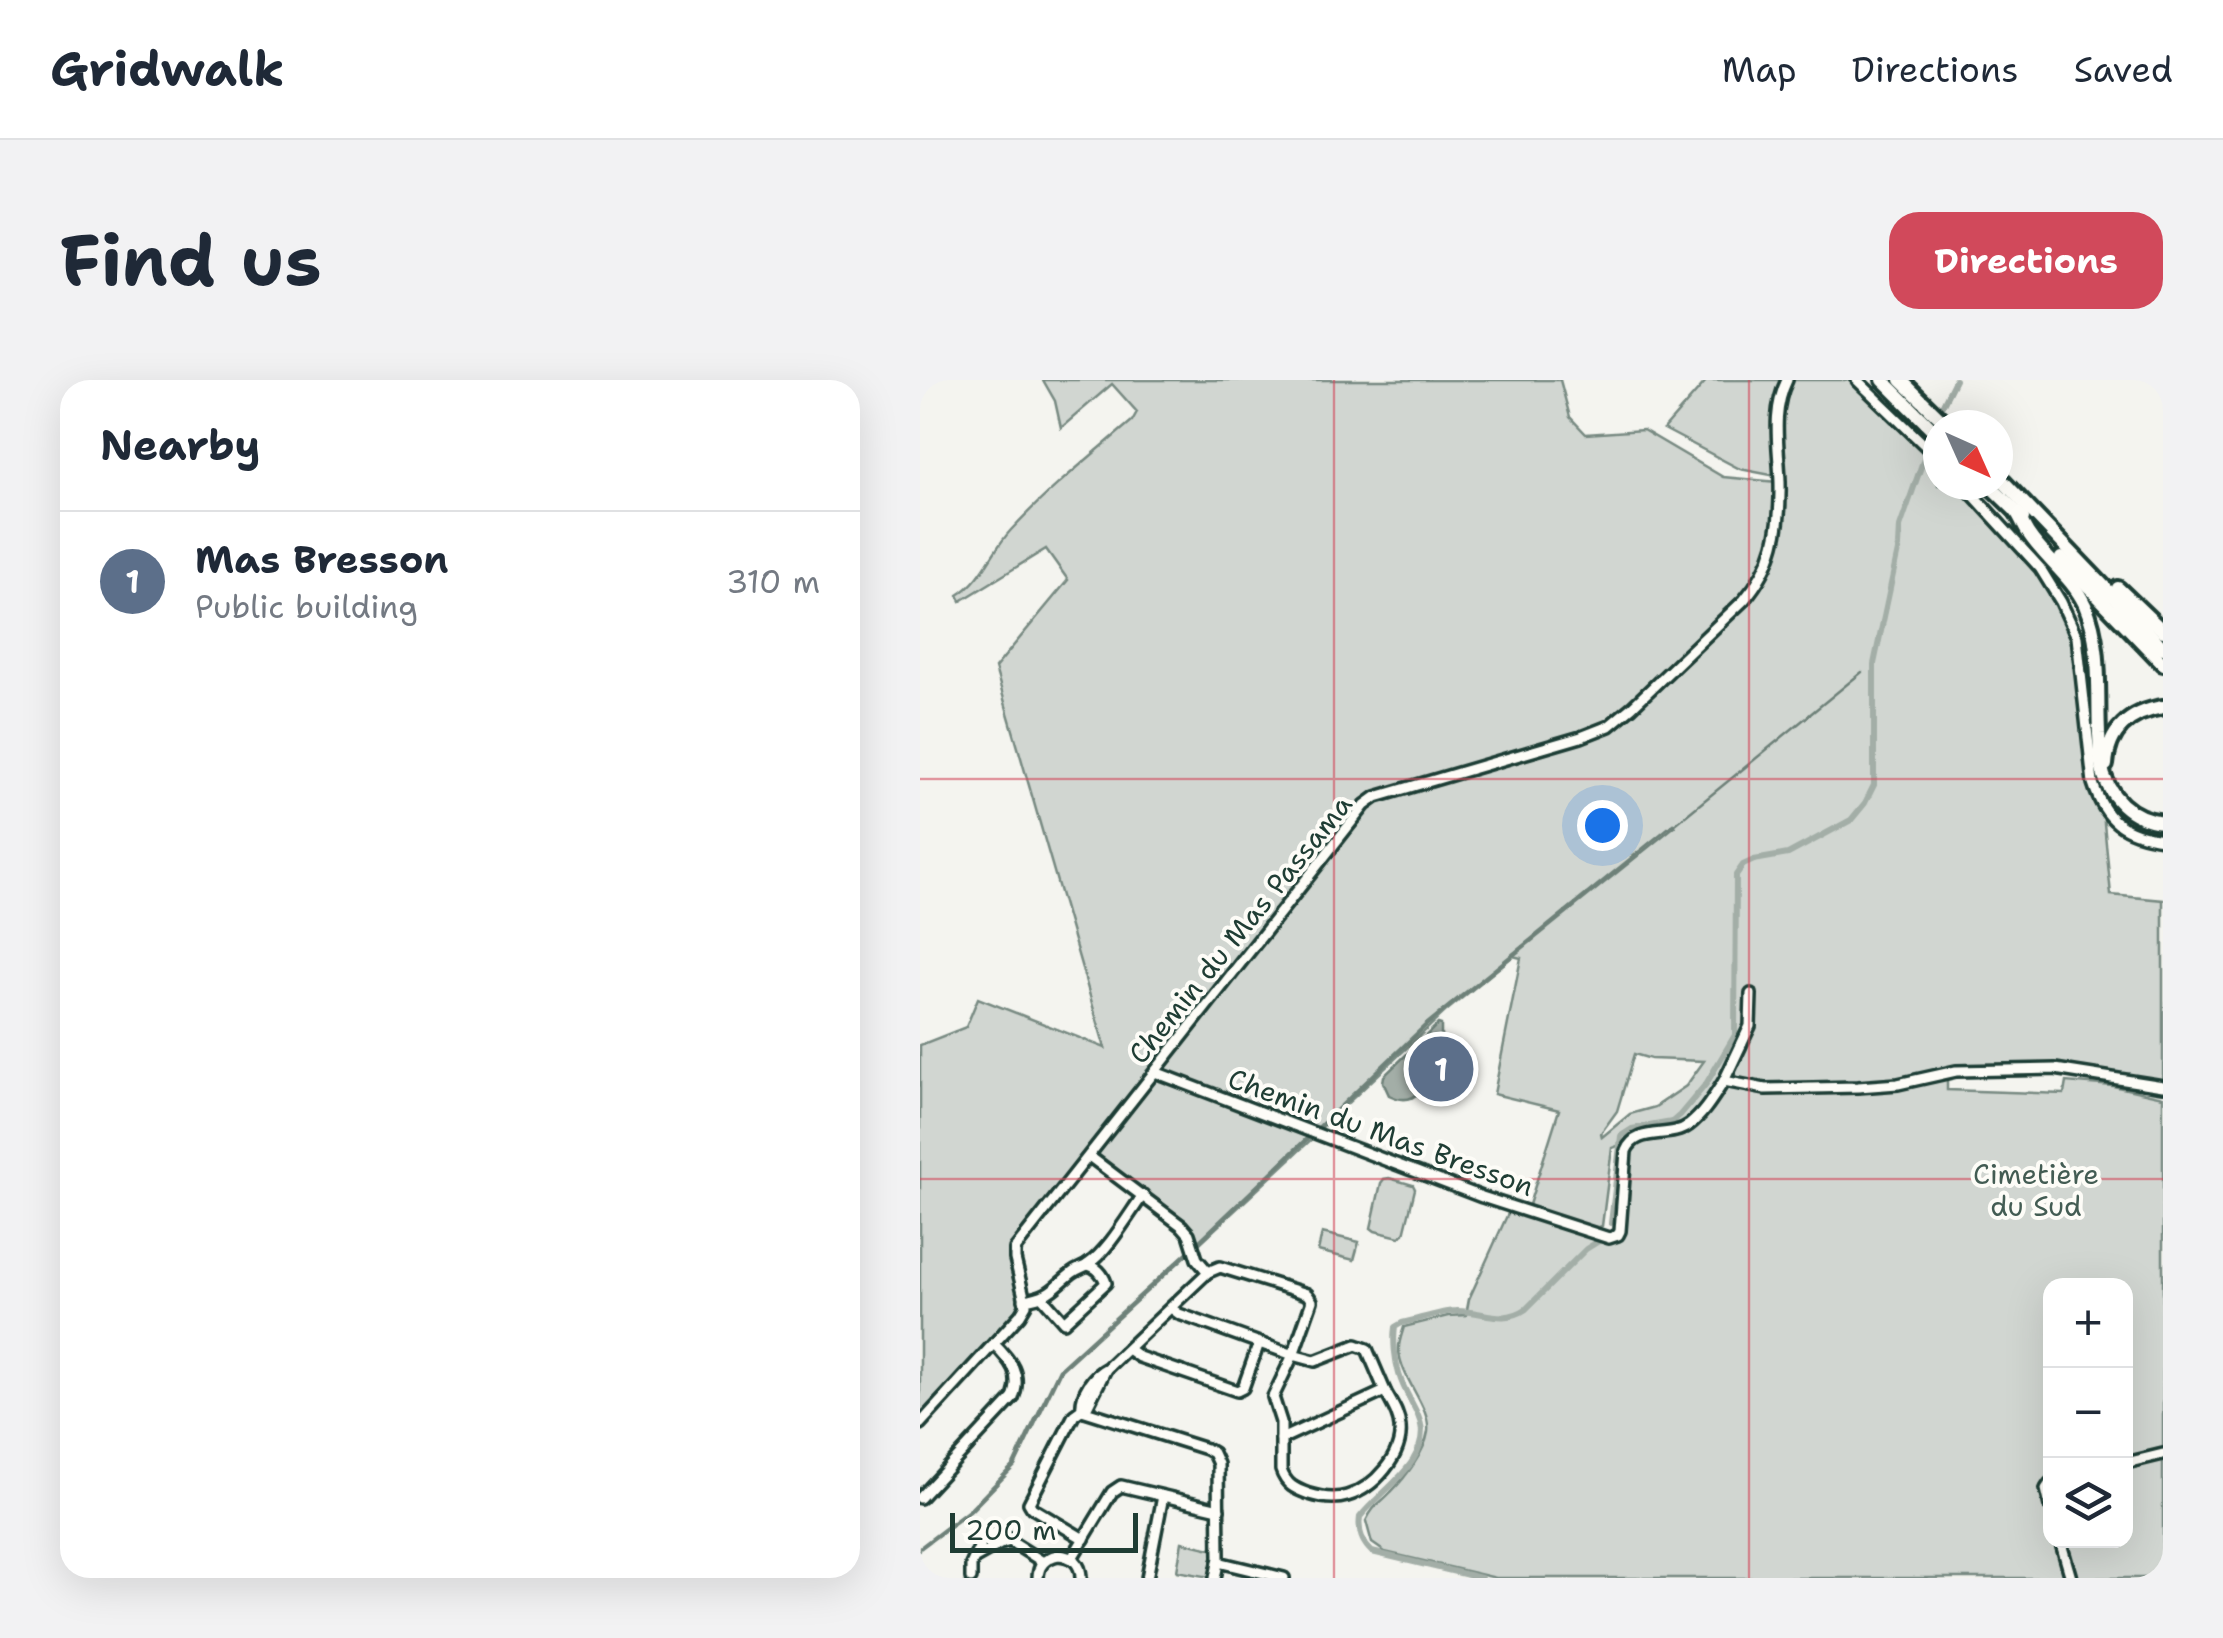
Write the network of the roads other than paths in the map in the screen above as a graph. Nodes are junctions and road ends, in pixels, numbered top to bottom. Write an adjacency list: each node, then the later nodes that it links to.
1 (1786, 380): 21 (street, Chemin du Mas Passama)
2 (1856, 380): 7 (street)
3 (1882, 380): 6 (highway)
4 (1901, 380): 5 (highway)
5 (1932, 410)
6 (1923, 420)
7 (1923, 444)
8 (2013, 491): 12 (highway)
9 (1978, 500): 19 (street)
10 (2004, 500): 11 (highway)
11 (2017, 513): 15 (highway); 17 (highway)
12 (2071, 550): 13 (highway); 14 (highway)
13 (2163, 631)
14 (2163, 648)
15 (2163, 664)
16 (2163, 707): 17 (highway)
17 (2107, 783): 18 (highway)
18 (2163, 822)
19 (2163, 839)
20 (1752, 994): 22 (street)
21 (1155, 1072): 22 (street, Chemin du Mas Bresson); 24 (street, Chemin du Mas Passama)
22 (1724, 1082): 23 (street)
23 (2163, 1086)
24 (1089, 1156): 25 (street); 29 (street, Chemin du Mas Passama)
25 (1143, 1195): 26 (street); 27 (street)
26 (1086, 1265): 28 (street); 28 (street)
27 (1208, 1272): 30 (street); 34 (street)
28 (1042, 1298): 29 (street)
29 (1024, 1300): 32 (street)
30 (1171, 1308): 31 (street); 33 (street)
31 (1259, 1343): 33 (street); 34 (street)
32 (994, 1344): 37 (street); 42 (street)
33 (1128, 1349): 36 (street)
34 (1293, 1354): 35 (street); 38 (street)
35 (1386, 1391): 38 (street); 38 (street)
36 (1082, 1410): 43 (street); 44 (street)
37 (920, 1424)
38 (1280, 1438)
39 (2163, 1454): 40 (street)
40 (2133, 1461)
41 (1164, 1496): 43 (street); 44 (street); 52 (street)
42 (920, 1498)
43 (1219, 1508): 48 (street)
44 (1084, 1539): 46 (street)
45 (2062, 1548): 55 (street)
46 (1072, 1558): 47 (street); 51 (street)
47 (1043, 1562): 49 (street); 50 (street)
48 (1218, 1562): 53 (street); 54 (street)
49 (971, 1578)
50 (1038, 1578)
51 (1081, 1578)
52 (1147, 1578)
53 (1215, 1578)
54 (1284, 1578)
55 (2071, 1578)

